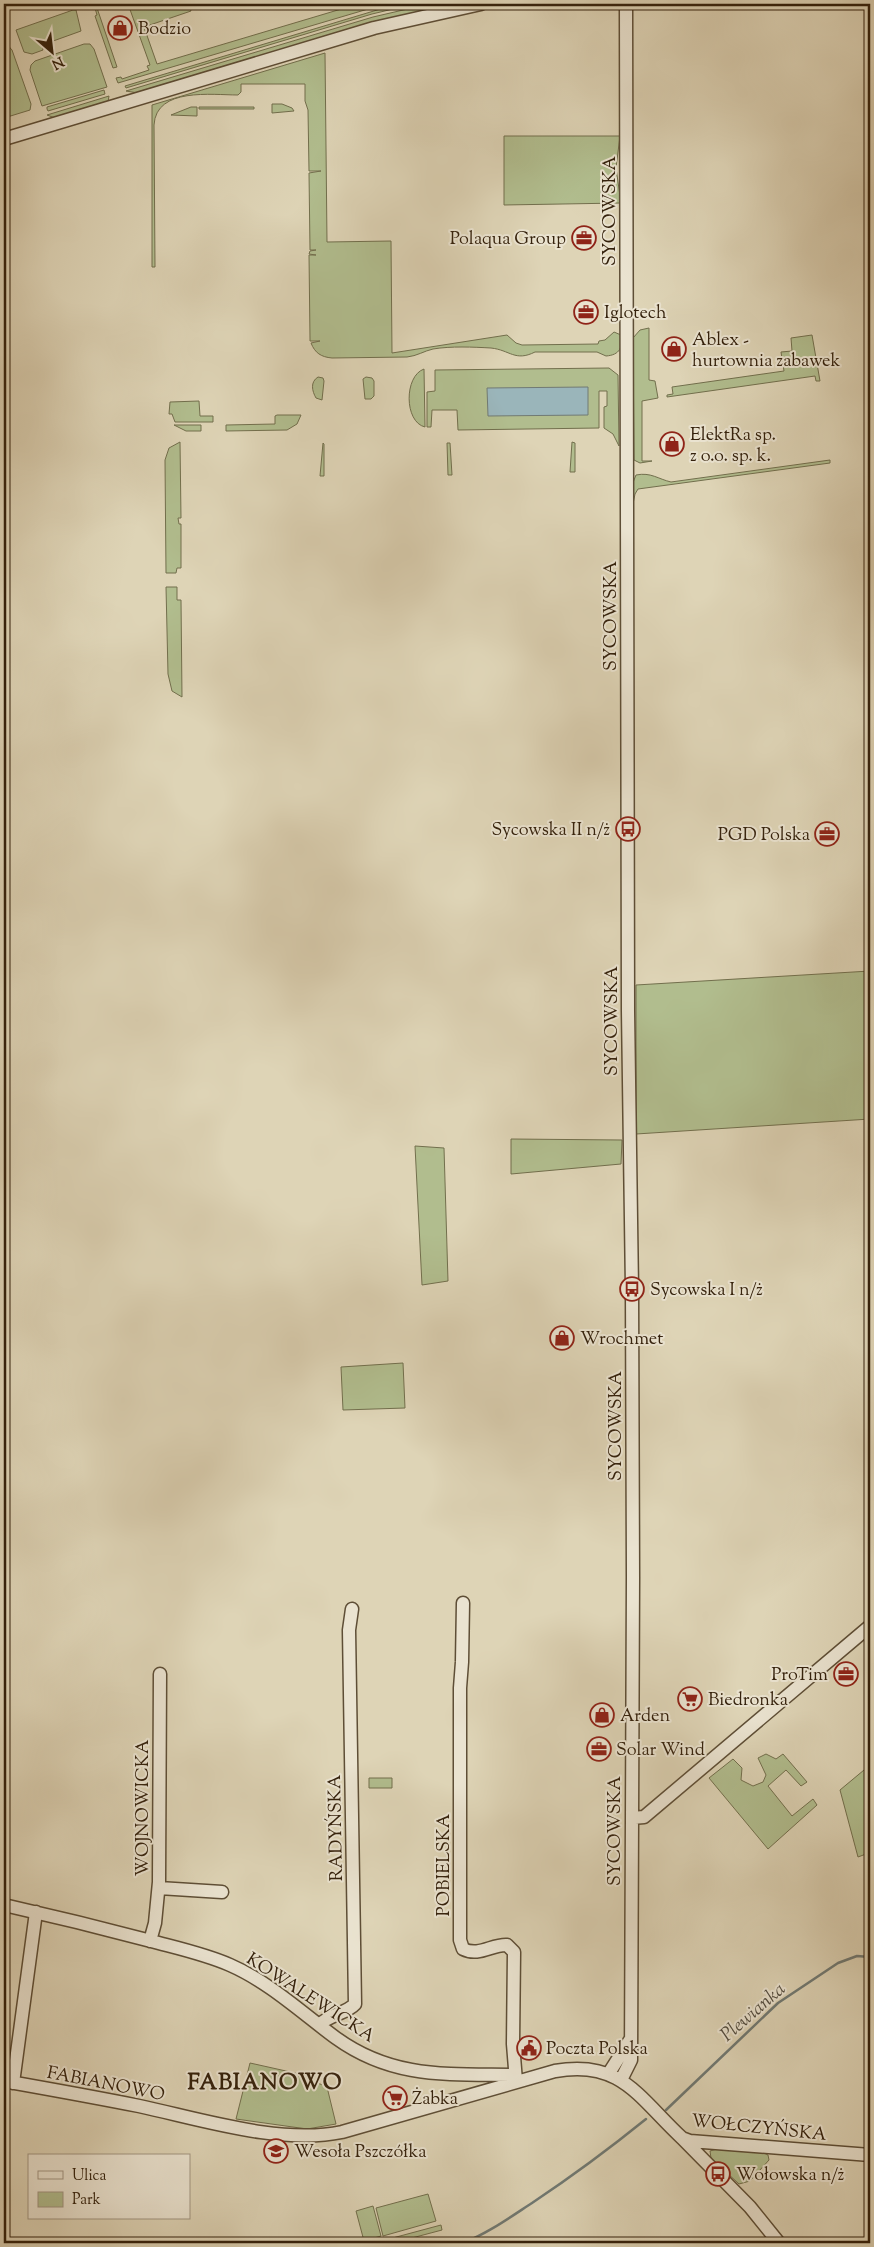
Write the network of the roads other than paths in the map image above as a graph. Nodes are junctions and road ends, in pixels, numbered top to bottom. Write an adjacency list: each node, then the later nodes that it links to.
1 (481, 4): 3 (street)
2 (626, 4): 8 (street, SYCOWSKA)
3 (4, 139)
4 (463, 1603): 18 (street, POBIELSKA)
5 (352, 1609): 14 (street, RADYŃSKA)
6 (870, 1626): 8 (street)
7 (160, 1674): 9 (street, WOJNOWICKA)
8 (632, 1818): 15 (street, SYCOWSKA)
9 (159, 1888): 10 (street); 13 (street, WOJNOWICKA)
10 (222, 1892)
11 (4, 1905): 12 (street, KOWALEWICKA)
12 (36, 1912): 13 (street, KOWALEWICKA); 20 (street)
13 (150, 1941): 14 (street, KOWALEWICKA)
14 (319, 2025): 17 (street, KOWALEWICKA)
15 (631, 2038): 16 (street, SYCOWSKA); 19 (street, SYCOWSKA)
16 (609, 2073): 18 (street, FABIANOWO); 19 (street, WOŁCZYŃSKA)
17 (465, 2074): 18 (street, KOWALEWICKA); 21 (street)
18 (515, 2079): 21 (street, FABIANOWO)
19 (621, 2080): 22 (street, WOŁCZYŃSKA)
20 (8, 2082): 21 (street, FABIANOWO)
21 (471, 2095)
22 (682, 2138): 23 (street, WOŁCZYŃSKA); 24 (street)
23 (870, 2155)
24 (779, 2243)

